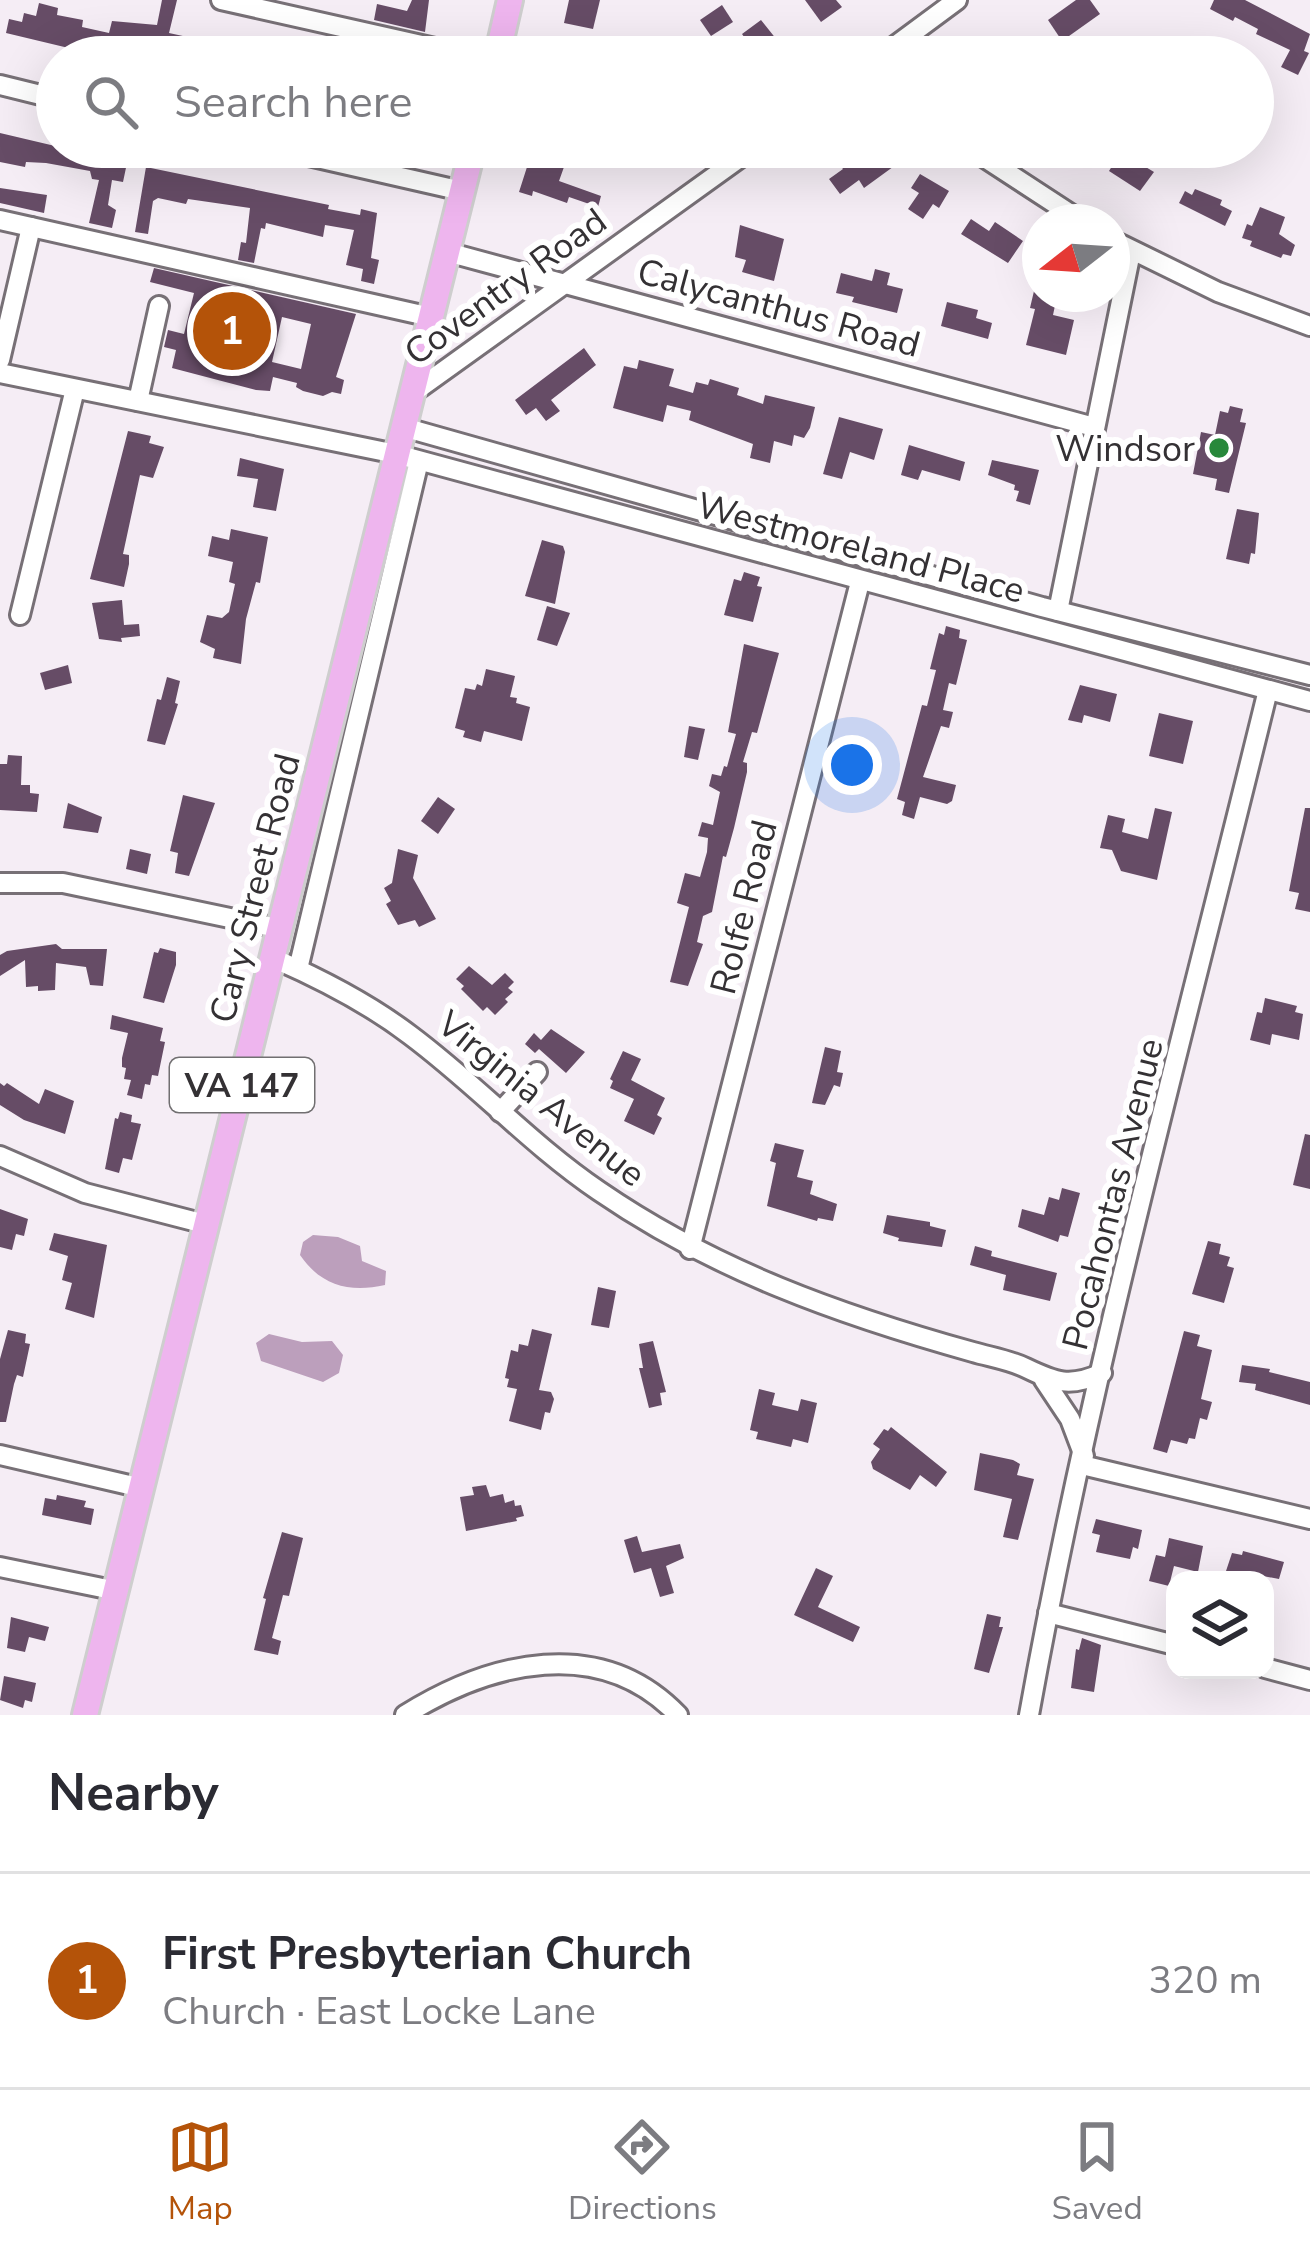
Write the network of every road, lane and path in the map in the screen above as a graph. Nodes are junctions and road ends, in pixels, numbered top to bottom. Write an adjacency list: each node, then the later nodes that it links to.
1 (221, 0): 4 (street)
2 (510, 0): 5 (main road)
3 (957, 0): 6 (street)
4 (381, 36)
5 (502, 36)
6 (908, 36)
7 (0, 86): 8 (street)
8 (36, 94)
9 (361, 168): 13 (street)
10 (468, 168): 13 (main road, Cary Street Road / VA 147)
11 (726, 168): 19 (street, Coventry Road)
12 (1000, 168): 14 (street)
13 (462, 191): 17 (main road, Cary Street Road / VA 147)
14 (1055, 204)
15 (0, 220): 16 (street)
16 (31, 227): 21 (street); 23 (street)
17 (447, 252): 19 (street, Calycanthus Road); 21 (main road, Cary Street Road / VA 147)
18 (1131, 252): 22 (street); 29 (street)
19 (566, 283): 26 (street, Coventry Road); 29 (street, Calycanthus Road)
20 (159, 306): 27 (street)
21 (431, 317): 26 (main road, Cary Street Road / VA 147)
22 (1310, 326)
23 (0, 360)
24 (0, 373): 25 (street, Westmoreland Place)
25 (75, 389): 27 (street, Westmoreland Place); 33 (street)
26 (410, 394): 28 (main road, Cary Street Road / VA 147)
27 (137, 400): 30 (street, Westmoreland Place)
28 (403, 427): 30 (main road, Cary Street Road / VA 147); 32 (street)
29 (1094, 427): 32 (street)
30 (407, 458): 31 (street, Westmoreland Place); 38 (main road, Cary Street Road / VA 147); 39 (street)
31 (860, 582): 35 (street, Westmoreland Place); 44 (street, Rolfe Road)
32 (1058, 611): 34 (street)
33 (20, 615)
34 (1310, 675)
35 (1268, 690): 36 (street, Westmoreland Place); 45 (street, Pocahontas Avenue)
36 (1310, 701)
37 (0, 883): 38 (street)
38 (282, 929): 39 (main road, Cary Street Road / VA 147)
39 (286, 964): 41 (street, Virginia Avenue); 43 (main road, Cary Street Road / VA 147)
40 (537, 1072): 41 (street)
41 (500, 1112): 44 (street, Virginia Avenue)
42 (0, 1156): 43 (street)
43 (205, 1224): 49 (main road, Cary Street Road / VA 147)
44 (690, 1249): 46 (street, Virginia Avenue)
45 (1102, 1373): 46 (street, Virginia Avenue); 48 (street, Pocahontas Avenue)
46 (1041, 1377): 48 (street)
47 (0, 1455): 49 (street)
48 (1083, 1461): 50 (street); 53 (street, Pocahontas Avenue)
49 (142, 1489): 52 (main road, Cary Street Road / VA 147)
50 (1310, 1520)
51 (1, 1571): 52 (street)
52 (117, 1591): 57 (main road, Cary Street Road / VA 147)
53 (1048, 1613): 54 (street); 60 (street, Pocahontas Avenue)
54 (1166, 1643)
55 (1274, 1670): 56 (street)
56 (1310, 1680)
57 (85, 1715)
58 (405, 1715): 59 (street)
59 (678, 1715)
60 (1029, 1715)

